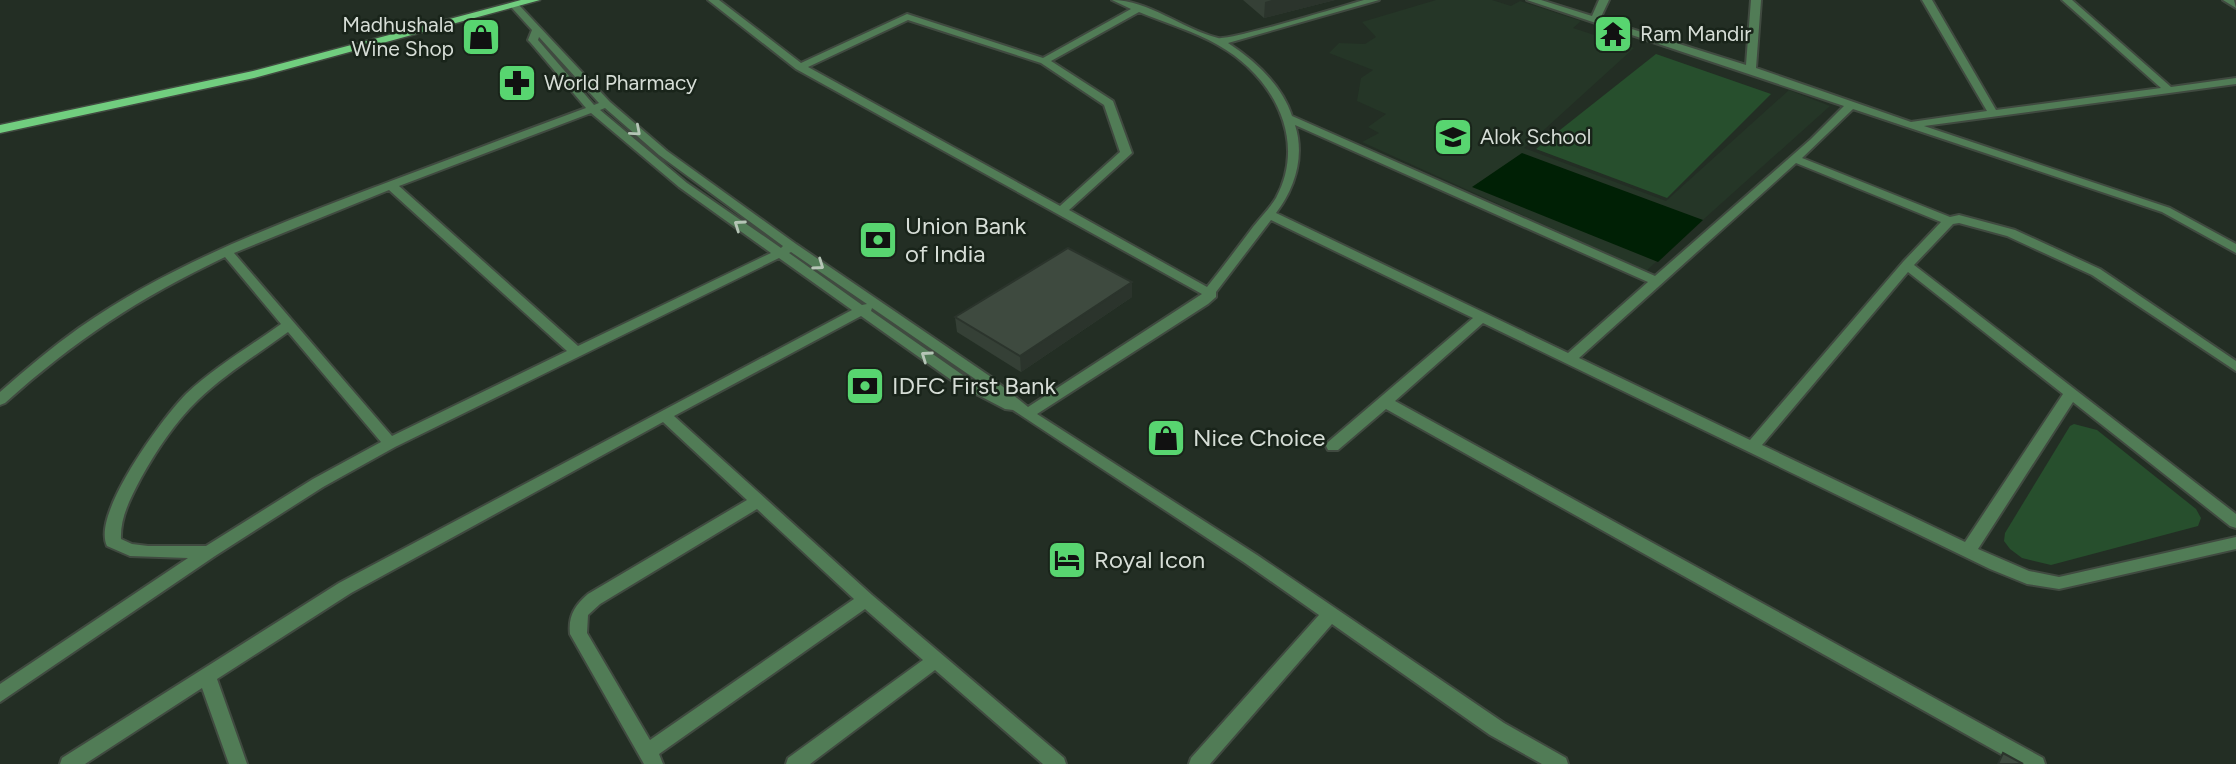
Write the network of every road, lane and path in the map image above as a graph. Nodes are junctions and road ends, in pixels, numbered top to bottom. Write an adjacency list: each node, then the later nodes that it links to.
1 (498, 0): 27 (main road)
2 (534, 0): 13 (main road)
3 (713, 0): 19 (street)
4 (1117, 0): 14 (street)
5 (1374, 0): 17 (street)
6 (1532, 0): 15 (street)
7 (1604, 0): 15 (street)
8 (1756, 0): 20 (street)
9 (1927, 0): 26 (street)
10 (2067, 0): 22 (street)
11 (2228, 0): 12 (street)
12 (2236, 5)
13 (515, 6): 16 (street); 30 (main road)
14 (1140, 8): 17 (street); 18 (street)
15 (1595, 20): 20 (street)
16 (536, 31): 23 (street); 25 (street)
17 (1220, 42): 28 (street)
18 (1044, 61): 19 (street); 33 (street)
19 (800, 67): 33 (street)
20 (1751, 70): 24 (street)
21 (2236, 81): 22 (street)
22 (2169, 90): 26 (street)
23 (606, 104): 25 (street); 37 (street, one-way to 37)
24 (1851, 105): 29 (street); 31 (street)
25 (592, 109): 32 (street); 37 (street, one-way to 25)
26 (1993, 113): 29 (street)
27 (0, 117)
28 (1288, 118): 34 (street); 40 (street)
29 (1909, 124): 36 (street)
30 (0, 128)
31 (1795, 159): 35 (street); 40 (street)
32 (391, 185): 38 (street); 46 (street)
33 (1061, 211): 41 (street)
34 (1270, 215): 41 (street); 44 (street)
35 (1949, 221): 39 (street); 48 (street)
36 (2236, 249)
37 (786, 250): 42 (street, one-way to 42); 43 (street); 46 (street)
38 (226, 251): 45 (street); 50 (street)
39 (1907, 265): 49 (street); 56 (street)
40 (1656, 281): 47 (street)
41 (1211, 294): 52 (street)
42 (874, 303): 43 (street); 52 (street)
43 (860, 311): 52 (street, one-way to 43); 53 (street)
44 (1483, 316): 47 (street); 51 (street)
45 (290, 324): 54 (street); 61 (street)
46 (576, 352): 54 (street)
47 (1570, 358): 56 (street)
48 (2236, 367)
49 (2071, 393): 58 (street); 60 (street)
50 (0, 400)
51 (1385, 402): 55 (street); 74 (street)
52 (1027, 414): 63 (street)
53 (664, 415): 57 (street); 65 (street)
54 (390, 443): 61 (street)
55 (1333, 446)
56 (1752, 447): 60 (street)
57 (757, 502): 62 (street); 67 (street)
58 (2236, 522)
59 (2236, 543): 60 (street)
60 (1968, 551)
61 (209, 552): 66 (street)
62 (866, 600): 64 (street); 67 (street)
63 (1331, 613): 72 (street); 73 (street)
64 (936, 660): 70 (street); 71 (street)
65 (206, 676): 68 (street); 69 (street)
66 (0, 694)
67 (651, 758)
68 (69, 764)
69 (238, 764)
70 (795, 764)
71 (1057, 764)
72 (1198, 764)
73 (1559, 764)
74 (2036, 764)

